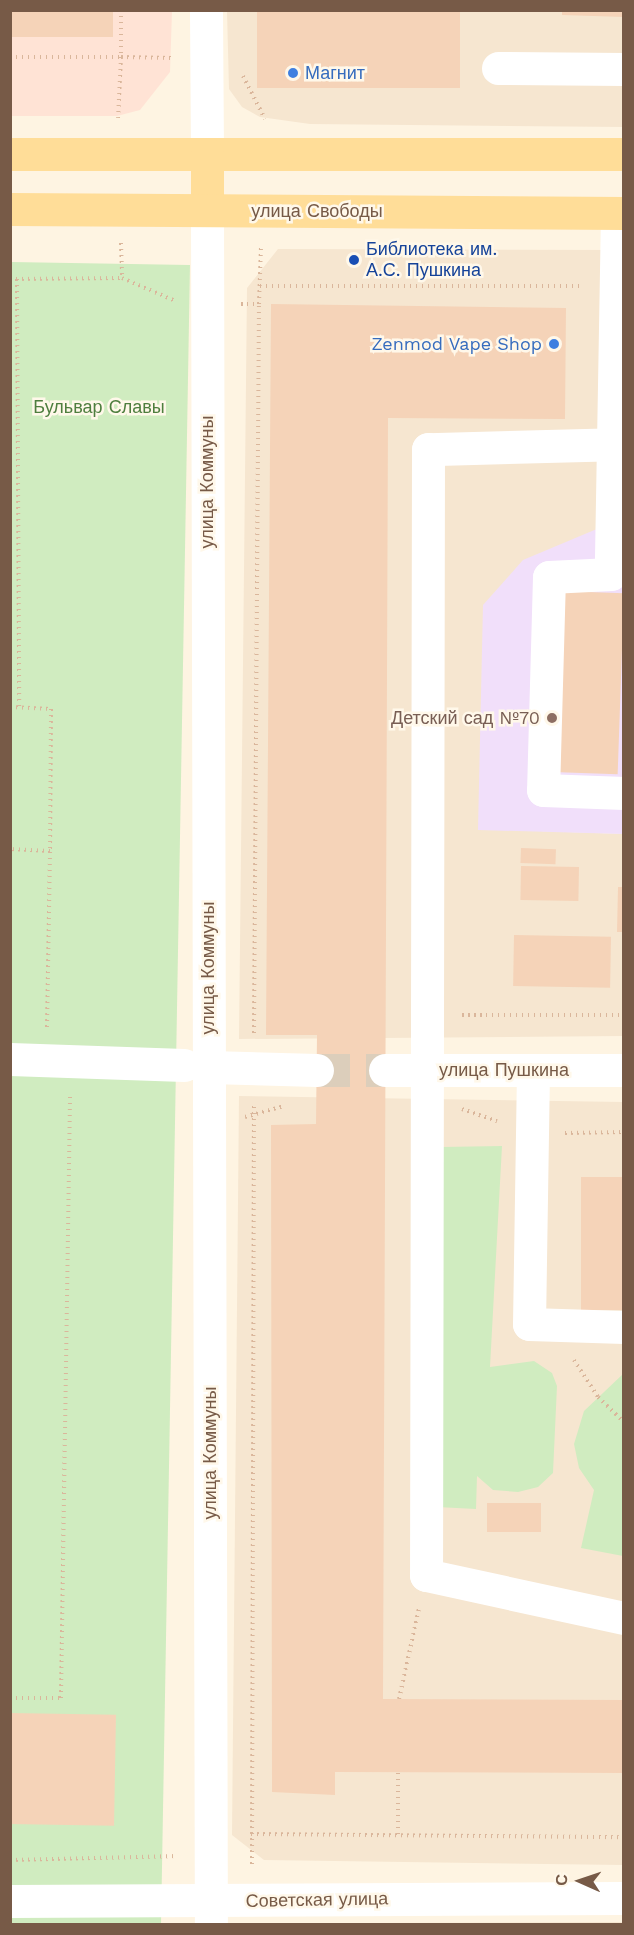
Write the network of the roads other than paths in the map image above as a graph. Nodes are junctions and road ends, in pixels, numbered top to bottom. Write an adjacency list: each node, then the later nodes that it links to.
1 (206, 10): 5 (street, улица Коммуны)
2 (498, 68): 3 (street)
3 (624, 69)
4 (10, 154): 5 (main road)
5 (207, 154): 6 (main road); 8 (main road, улица Коммуны)
6 (624, 154)
7 (10, 209): 8 (main road, улица Свободы)
8 (207, 210): 9 (main road, улица Свободы); 13 (street, улица Коммуны)
9 (620, 213): 10 (street)
10 (620, 444): 11 (street); 16 (street)
11 (624, 793)
12 (10, 1059): 13 (street)
13 (196, 1066): 14 (street); 23 (street, улица Коммуны)
14 (317, 1070)
15 (385, 1070): 16 (street, улица Пушкина)
16 (428, 1070): 17 (street, улица Пушкина); 20 (street)
17 (533, 1070): 18 (street, улица Пушкина); 19 (street)
18 (624, 1070)
19 (624, 1327)
20 (624, 1618)
21 (624, 1898): 23 (street, Советская улица)
22 (10, 1901): 23 (street, Советская улица)
23 (211, 1913)

